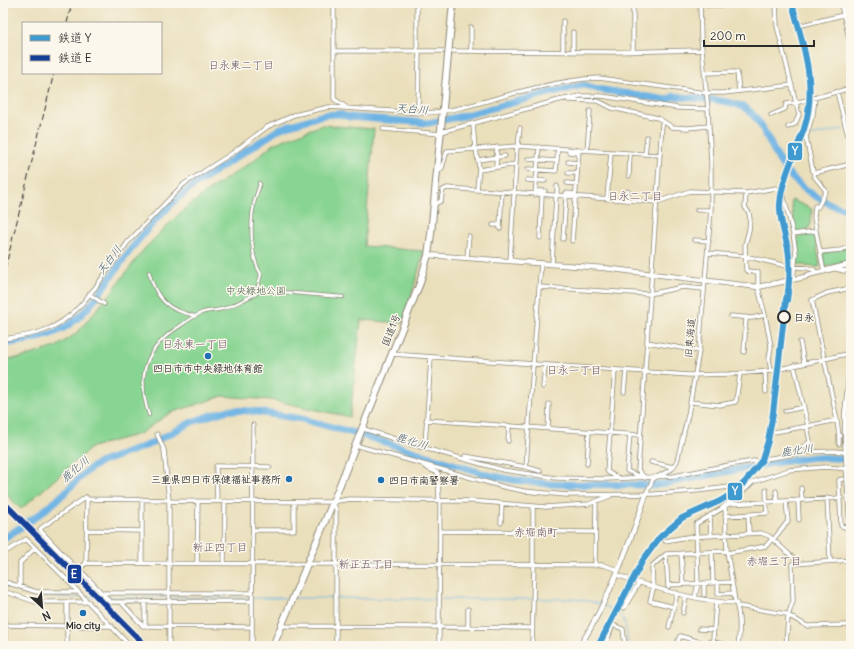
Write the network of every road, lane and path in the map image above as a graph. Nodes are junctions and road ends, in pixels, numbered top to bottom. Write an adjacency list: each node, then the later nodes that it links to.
1 (334, 3): 19 (street)
2 (417, 3): 20 (street)
3 (453, 3): 38 (highway, 国道1号)
4 (633, 3): 25 (street)
5 (694, 3): 9 (street)
6 (730, 3): 9 (street)
7 (776, 3): 27 (street)
8 (841, 3): 11 (street)
9 (700, 4): 18 (street, 旧東海道)
10 (851, 13): 11 (street)
11 (844, 15): 13 (street); 16 (street)
12 (563, 21): 23 (street)
13 (798, 26)
14 (471, 27): 22 (street)
15 (573, 32): 24 (street)
16 (851, 44)
17 (453, 50): 22 (street)
18 (701, 50): 25 (street); 26 (street, 旧東海道)
19 (334, 51): 20 (street); 35 (street)
20 (418, 51): 21 (street); 36 (street)
21 (443, 51)
22 (471, 51): 23 (street)
23 (563, 51): 24 (street)
24 (573, 51): 25 (street)
25 (633, 51)
26 (704, 73): 29 (street); 31 (street, 旧東海道)
27 (792, 85): 29 (street); 34 (street)
28 (851, 88): 30 (street)
29 (739, 91): 31 (street)
30 (837, 92): 32 (street); 53 (street)
31 (706, 94): 37 (street, 旧東海道); 38 (street)
32 (815, 98): 34 (street); 79 (street)
33 (563, 100): 37 (street); 41 (street); 42 (street)
34 (795, 103): 40 (street); 44 (street)
35 (347, 107): 38 (street); 140 (street)
36 (418, 107)
37 (708, 108): 43 (street, 旧東海道)
38 (443, 111): 47 (highway, 国道1号)
39 (590, 111): 55 (street)
40 (771, 115)
41 (664, 122): 43 (street); 61 (street)
42 (473, 124): 47 (street); 54 (street)
43 (709, 126): 90 (street, 旧東海道)
44 (788, 127)
45 (520, 128): 49 (street)
46 (383, 129): 47 (street)
47 (441, 133): 76 (highway, 国道1号)
48 (647, 137): 60 (street)
49 (518, 146): 50 (street); 51 (street); 70 (street)
50 (497, 147): 54 (street); 63 (street)
51 (539, 147): 52 (street); 65 (street)
52 (558, 148): 56 (street); 67 (street)
53 (851, 148)
54 (476, 149): 66 (street); 76 (street)
55 (588, 150): 56 (street); 58 (street)
56 (578, 151): 57 (street); 69 (street)
57 (569, 152)
58 (611, 152): 59 (street); 99 (street)
59 (630, 154): 60 (street); 80 (street)
60 (645, 154): 61 (street)
61 (660, 155): 101 (street)
62 (505, 156): 63 (street)
63 (497, 158): 66 (street); 72 (street)
64 (528, 159): 65 (street)
65 (538, 159): 67 (street); 75 (street)
66 (478, 160): 74 (street)
67 (557, 161): 75 (street)
68 (568, 162): 69 (street)
69 (578, 163): 78 (street)
70 (516, 164): 72 (street); 92 (street)
71 (851, 164): 79 (street)
72 (496, 167): 74 (street)
73 (528, 169): 75 (street)
74 (478, 170): 88 (street)
75 (537, 170): 82 (street)
76 (438, 172): 102 (highway, 国道1号)
77 (568, 173): 78 (street)
78 (577, 173): 86 (street)
79 (814, 173): 108 (street)
80 (629, 176)
81 (527, 180): 82 (street)
82 (536, 180): 83 (street); 93 (street)
83 (545, 181)
84 (259, 183): 138 (street)
85 (567, 183): 86 (street)
86 (576, 184): 98 (street)
87 (557, 186): 97 (street)
88 (477, 190): 91 (street); 102 (street)
89 (628, 191): 100 (street)
90 (711, 191): 95 (street); 101 (street); 104 (street, 旧東海道)
91 (502, 192): 92 (street); 105 (street)
92 (514, 193): 93 (street); 122 (street)
93 (536, 193): 94 (street)
94 (543, 193): 97 (street); 111 (street)
95 (746, 193): 109 (street); 120 (street)
96 (566, 195): 97 (street); 98 (street); 107 (street)
97 (556, 196): 106 (street)
98 (575, 196): 99 (street); 114 (street)
99 (607, 200): 100 (street)
100 (627, 201): 101 (street)
101 (657, 202): 131 (street)
102 (435, 204): 119 (highway, 国道1号)
103 (697, 210): 104 (street)
104 (711, 210): 115 (street, 旧東海道)
105 (493, 224)
106 (554, 229): 107 (street); 124 (street)
107 (564, 230): 112 (street)
108 (816, 231): 109 (street); 118 (street)
109 (793, 234): 126 (street)
110 (469, 236): 121 (street)
111 (540, 238)
112 (563, 239)
113 (694, 240): 115 (street)
114 (572, 241)
115 (709, 241): 117 (street, 旧東海道)
116 (851, 246): 118 (street)
117 (708, 252): 120 (street); 134 (street, 旧東海道)
118 (820, 252): 130 (street)
119 (428, 255): 121 (street); 156 (highway, 国道1号)
120 (745, 256): 126 (street); 136 (street)
121 (467, 258): 122 (street)
122 (510, 261): 123 (street)
123 (541, 263): 124 (street); 135 (street)
124 (552, 264): 131 (street)
125 (851, 264): 127 (street)
126 (794, 266): 132 (street); 133 (street)
127 (836, 269): 128 (street); 130 (street)
128 (851, 269)
129 (148, 272): 146 (street)
130 (824, 272): 132 (street)
131 (652, 273): 134 (street); 141 (street)
132 (817, 273): 133 (street)
133 (793, 280): 136 (street)
134 (705, 281): 136 (street); 139 (street, 旧東海道)
135 (539, 287): 141 (street); 161 (street)
136 (758, 287): 144 (street)
137 (851, 288): 159 (street)
138 (257, 290): 142 (street); 146 (street)
139 (703, 290): 141 (street); 153 (street, 旧東海道)
140 (90, 294): 143 (street); 150 (street)
141 (650, 294): 151 (street)
142 (343, 297)
143 (103, 303)
144 (765, 315): 147 (street); 167 (street)
145 (731, 316): 147 (street)
146 (194, 317): 178 (street)
147 (746, 317): 154 (street)
148 (851, 317): 149 (street)
149 (850, 327)
150 (3, 339)
151 (647, 342): 153 (street); 168 (street)
152 (800, 342): 160 (street)
153 (699, 351): 170 (street, 旧東海道)
154 (744, 352)
155 (851, 353): 159 (street)
156 (392, 354): 158 (street); 185 (highway, 国道1号)
157 (851, 356): 199 (street, bridge)
158 (431, 358): 161 (street); 179 (street)
159 (824, 359): 160 (street); 180 (street)
160 (804, 363): 162 (street)
161 (533, 365): 163 (street); 184 (street)
162 (794, 365): 167 (street); 176 (street)
163 (545, 366): 164 (street); 171 (street)
164 (615, 370): 165 (street); 189 (street)
165 (626, 371): 168 (street); 172 (street)
166 (765, 371): 167 (street); 169 (street); 173 (street)
167 (771, 371)
168 (645, 372): 170 (street); 192 (street)
169 (740, 373): 170 (street); 174 (street)
170 (695, 375): 174 (street, 旧東海道)
171 (543, 387)
172 (624, 392)
173 (766, 392)
174 (690, 402): 208 (street, 旧東海道)
175 (549, 404): 186 (street)
176 (804, 407): 177 (street); 183 (street)
177 (785, 411)
178 (149, 415)
179 (426, 420): 182 (street); 196 (street)
180 (837, 420): 183 (street); 194 (street)
181 (253, 424): 205 (street)
182 (509, 426): 184 (street); 195 (street)
183 (807, 426): 188 (street); 200 (street)
184 (528, 427): 186 (street); 207 (street)
185 (361, 429): 196 (street); 198 (highway, 国道1号)
186 (548, 429): 187 (street)
187 (589, 431): 189 (street); 204 (street)
188 (774, 432)
189 (610, 433): 191 (street); 213 (street)
190 (157, 434): 225 (street)
191 (630, 434): 192 (street); 211 (street)
192 (640, 435): 211 (street)
193 (851, 435): 194 (street)
194 (839, 436): 197 (street)
195 (508, 441)
196 (410, 444): 213 (street)
197 (839, 444)
198 (355, 445): 203 (street); 235 (highway, 国道1号)
199 (848, 453): 200 (street); 209 (street)
200 (791, 455): 212 (street)
201 (465, 456): 207 (street)
202 (652, 462): 208 (street)
203 (423, 464): 219 (street); 226 (street)
204 (587, 464)
205 (253, 467): 206 (street); 229 (street); 233 (street)
206 (270, 467)
207 (526, 467): 210 (street)
208 (673, 468): 212 (street)
209 (848, 468): 220 (street); 246 (street)
210 (540, 471)
211 (644, 478): 212 (street); 213 (street)
212 (654, 478): 218 (street)
213 (621, 479)
214 (843, 479): 222 (street)
215 (801, 488): 227 (street)
216 (766, 490): 237 (street)
217 (776, 491): 231 (street)
218 (647, 492): 219 (street); 220 (street); 281 (street)
219 (613, 494): 236 (street)
220 (739, 495): 240 (street)
221 (827, 498): 222 (street); 227 (street); 267 (street)
222 (841, 498): 246 (street)
223 (87, 499): 224 (street); 247 (street); 280 (street)
224 (142, 499): 225 (street); 249 (street)
225 (169, 500): 228 (street); 270 (street)
226 (439, 500): 235 (street); 238 (street); 250 (street)
227 (800, 500): 232 (street); 244 (street)
228 (198, 501): 229 (street); 271 (street)
229 (217, 501): 230 (street)
230 (225, 501): 233 (street); 273 (street)
231 (777, 501): 232 (street); 237 (street)
232 (786, 501): 257 (street)
233 (253, 502): 234 (street); 248 (street)
234 (294, 502): 235 (street); 248 (street)
235 (333, 502): 275 (highway, 国道1号); 276 (street)
236 (596, 502): 239 (street); 252 (street)
237 (767, 502): 240 (street); 241 (street)
238 (502, 503): 239 (street); 245 (street)
239 (533, 506): 251 (street)
240 (724, 506): 242 (street); 243 (street)
241 (748, 514): 243 (street); 253 (street)
242 (710, 515): 255 (street); 256 (street)
243 (725, 516): 254 (street)
244 (799, 520)
245 (502, 523)
246 (851, 527): 258 (street)
247 (87, 530): 249 (street); 268 (street)
248 (253, 530): 274 (street)
249 (142, 531): 269 (street)
250 (440, 532): 251 (street); 277 (street)
251 (533, 532): 252 (street); 278 (street)
252 (595, 532): 279 (street)
253 (749, 533): 254 (street); 257 (street)
254 (726, 535): 255 (street); 263 (street)
255 (711, 536): 256 (street)
256 (696, 537): 259 (street); 261 (street)
257 (773, 539): 263 (street); 272 (street)
258 (851, 539)
259 (665, 541)
260 (34, 548): 282 (street); 283 (street); 291 (street)
261 (697, 552): 262 (street); 264 (street); 289 (street)
262 (712, 552): 263 (street); 287 (street)
263 (727, 552): 284 (street)
264 (681, 553): 265 (street); 288 (street)
265 (666, 554): 290 (street); 292 (street)
266 (851, 560): 267 (street)
267 (830, 561): 272 (street)
268 (86, 563): 269 (street); 280 (street)
269 (142, 563): 270 (street)
270 (169, 563): 271 (street); 299 (street)
271 (197, 563): 273 (street)
272 (799, 563): 316 (street)
273 (224, 564): 274 (street)
274 (253, 564): 275 (street); 300 (street)
275 (307, 564): 276 (street); 318 (highway, 国道1号)
276 (336, 564): 277 (street); 325 (street)
277 (440, 564): 278 (street); 326 (street)
278 (533, 565): 279 (street); 328 (street)
279 (596, 566): 281 (street)
280 (79, 569): 283 (street); 298 (street)
281 (617, 572): 285 (street); 342 (street)
282 (4, 580): 291 (street); 295 (street)
283 (68, 580): 294 (street)
284 (732, 582): 287 (street); 297 (street)
285 (639, 583): 292 (street); 313 (street)
286 (704, 583): 287 (street); 289 (street); 301 (street)
287 (715, 583): 297 (street)
288 (683, 584): 289 (street); 290 (street)
289 (698, 584): 303 (street)
290 (668, 585): 293 (street)
291 (20, 587): 294 (street)
292 (653, 587): 293 (street); 312 (street)
293 (667, 590): 296 (street)
294 (79, 592): 305 (street)
295 (4, 593): 309 (street); 317 (street)
296 (677, 593): 302 (street); 312 (street)
297 (734, 593): 311 (street)
298 (102, 594): 299 (street); 310 (street)
299 (169, 594): 300 (street); 304 (street)
300 (252, 594): 307 (street)
301 (704, 595)
302 (686, 596): 303 (street); 315 (street)
303 (695, 597): 308 (street)
304 (169, 600): 306 (street); 307 (street); 323 (street)
305 (88, 601): 309 (street); 321 (street)
306 (144, 601): 310 (street); 322 (street)
307 (252, 601): 324 (street)
308 (716, 601): 311 (street); 331 (street)
309 (67, 602): 320 (street)
310 (121, 602): 322 (street)
311 (737, 605): 316 (street); 347 (street)
312 (674, 607): 329 (street)
313 (624, 608)
314 (468, 609): 327 (street)
315 (683, 613)
316 (788, 616): 319 (street); 348 (street)
317 (4, 625): 320 (street); 333 (street)
318 (281, 625): 325 (street); 338 (highway, 国道1号)
319 (851, 625)
320 (67, 626): 321 (street); 334 (street)
321 (112, 626): 335 (street)
322 (145, 626): 323 (street)
323 (169, 627): 324 (street); 336 (street)
324 (252, 627): 337 (street)
325 (336, 627): 326 (street); 339 (street)
326 (440, 627): 327 (street); 340 (street)
327 (468, 627): 328 (street)
328 (533, 628): 341 (street)
329 (668, 628)
330 (699, 629): 331 (street)
331 (714, 630): 332 (street)
332 (713, 641): 345 (street); 346 (street)
333 (5, 646)
334 (67, 646)
335 (130, 646)
336 (169, 646)
337 (252, 646)
338 (273, 646)
339 (336, 646)
340 (439, 646)
341 (532, 646)
342 (580, 646)
343 (605, 646): 344 (street)
344 (625, 646)
345 (676, 646)
346 (730, 646)
347 (738, 646)
348 (786, 646)

